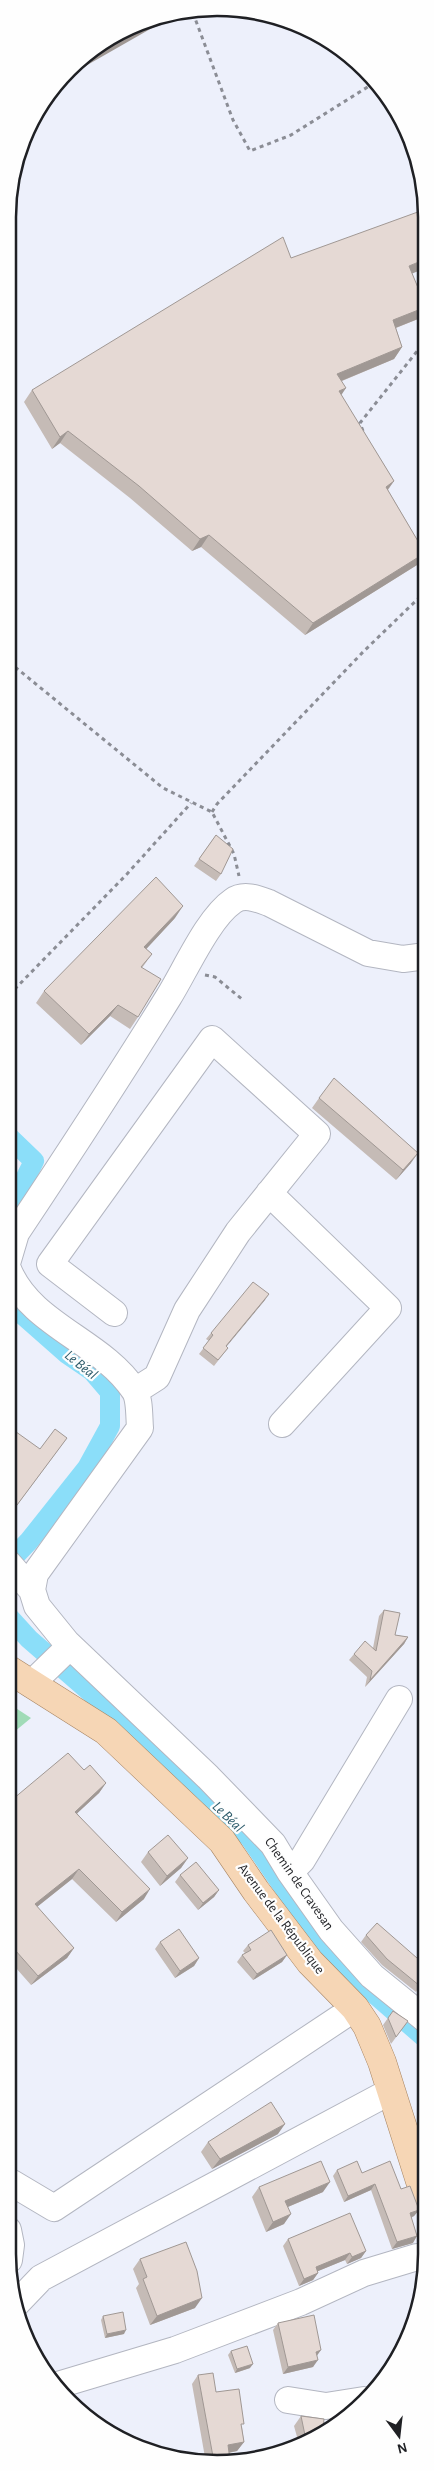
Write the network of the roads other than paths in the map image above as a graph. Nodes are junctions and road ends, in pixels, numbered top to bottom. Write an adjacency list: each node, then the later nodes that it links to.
1 (418, 957): 3 (street)
2 (269, 1193): 5 (street); 6 (street); 7 (street)
3 (16, 1233)
4 (16, 1286): 6 (street)
5 (114, 1313)
6 (136, 1391): 9 (street)
7 (282, 1424)
8 (16, 1572): 9 (street, Chemin de Cravesan)
9 (32, 1590): 10 (street, Chemin de Cravesan)
10 (52, 1662): 11 (main road, Avenue de la République); 13 (street, Chemin de Cravesan); 14 (main road, Avenue de la République)
11 (16, 1668)
12 (399, 1699): 13 (street)
13 (290, 1872): 15 (street, Chemin de Cravesan)
14 (355, 2008): 16 (main road, Avenue de la République); 18 (street)
15 (418, 2013)
16 (391, 2091): 17 (main road, Avenue de la République); 20 (street)
17 (418, 2175)
18 (16, 2185)
19 (418, 2257): 21 (street)
20 (21, 2299)
21 (64, 2384)
22 (288, 2400): 23 (street)
23 (353, 2402)

